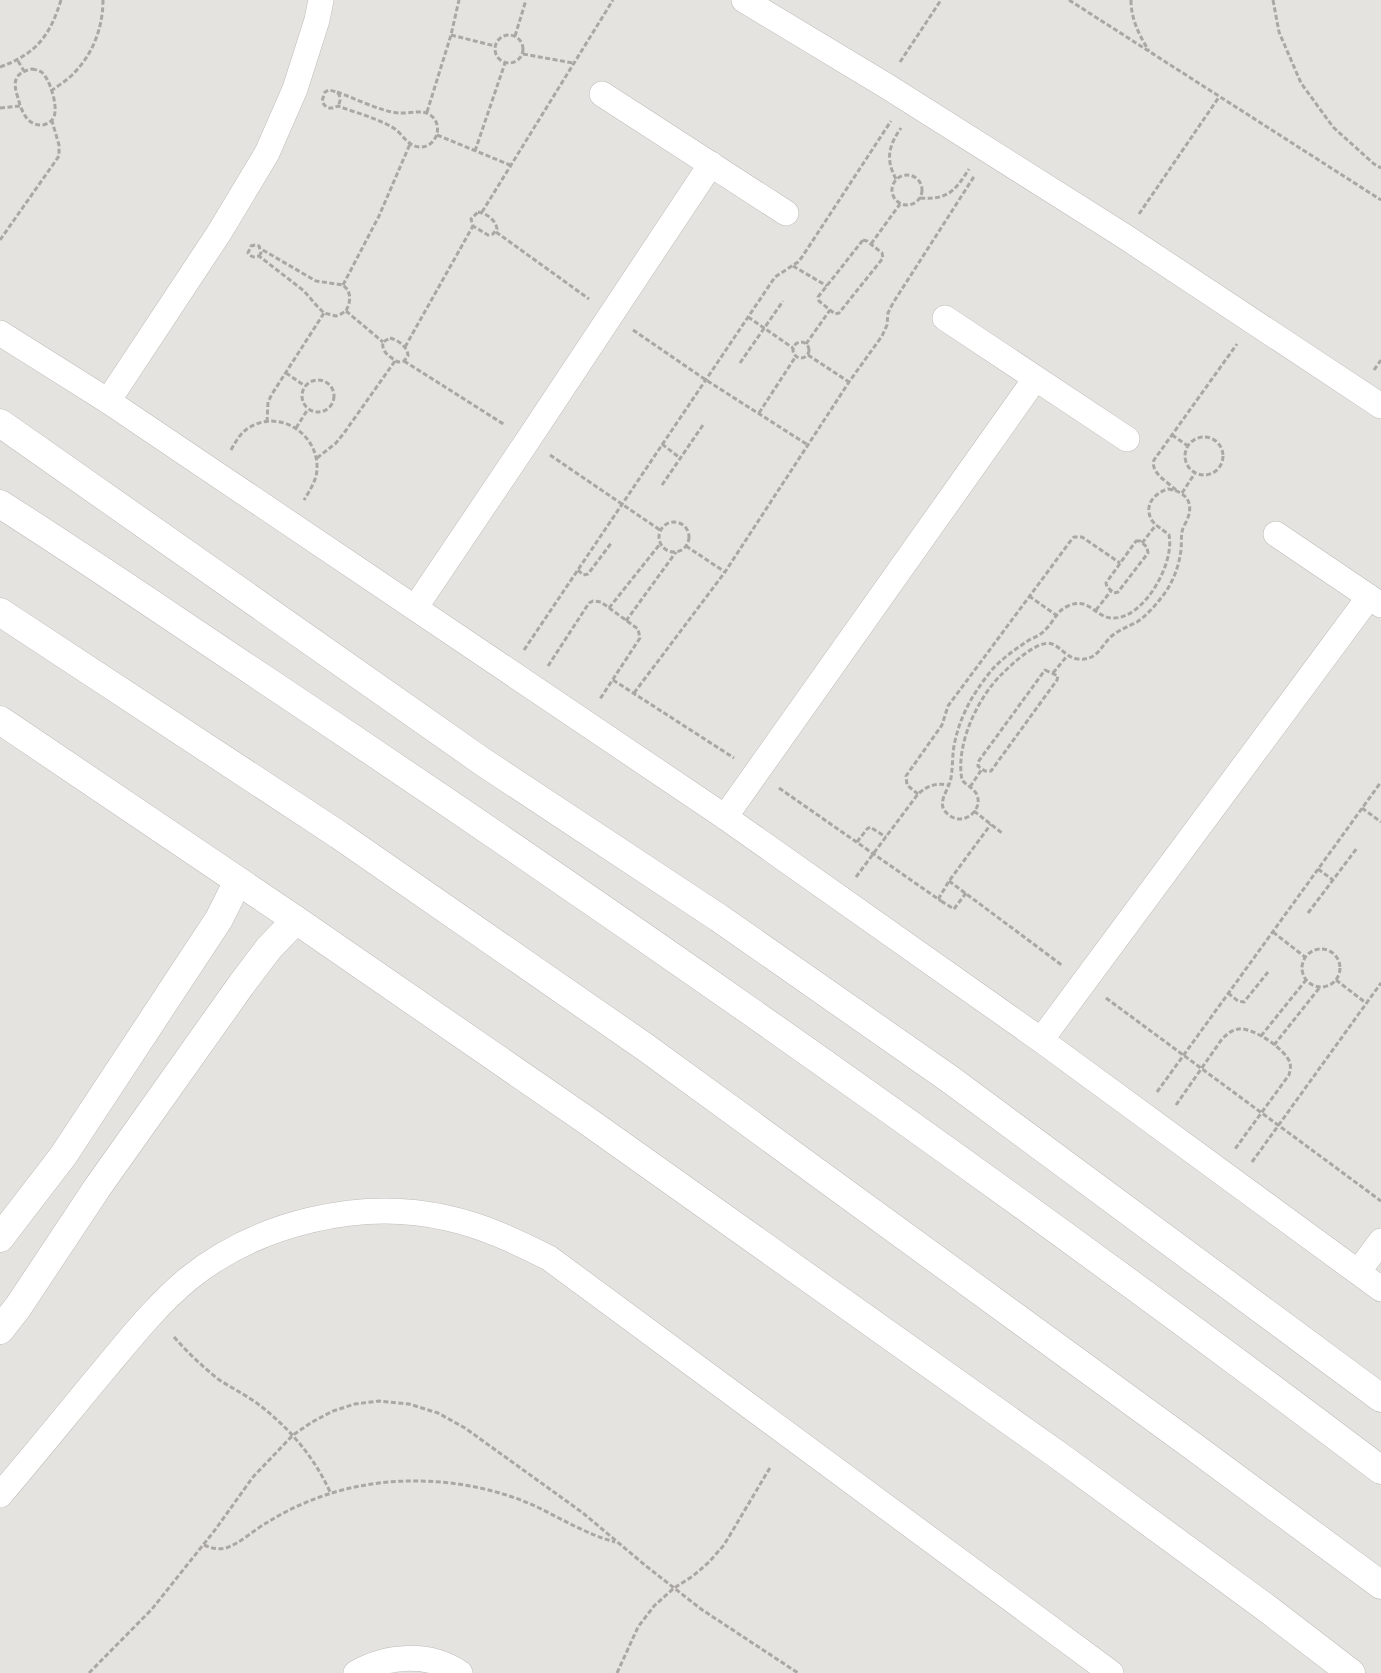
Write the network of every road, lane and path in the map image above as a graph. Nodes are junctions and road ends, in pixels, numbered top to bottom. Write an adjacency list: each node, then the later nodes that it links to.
1 (61, 0): 17 (path)
2 (102, 0): 23 (path)
3 (321, 0): 79 (street)
4 (459, 0): 12 (path)
5 (526, 0): 13 (path)
6 (613, 0): 19 (path)
7 (744, 0): 22 (street)
8 (941, 0): 22 (path)
9 (1069, 0): 15 (path)
10 (1131, 0): 15 (path)
11 (1273, 0): 39 (path)
12 (451, 35): 14 (path); 31 (path)
13 (515, 36): 14 (path); 16 (path)
14 (495, 46): 18 (path)
15 (1151, 53): 26 (path)
16 (523, 54): 18 (path); 19 (path)
17 (18, 61): 20 (path); 21 (path)
18 (505, 63): 36 (path)
19 (573, 63): 38 (path)
20 (0, 67)
21 (24, 71): 23 (path); 28 (path)
22 (885, 85): 27 (street)
23 (51, 91): 32 (path)
24 (337, 92): 29 (path); 29 (path); 31 (path)
25 (602, 94): 37 (street)
26 (1219, 97): 42 (path); 48 (path)
27 (911, 101): 35 (street); 40 (path); 53 (path)
28 (20, 106): 30 (path); 32 (path)
29 (338, 106): 34 (path)
30 (0, 108)
31 (426, 113): 33 (path)
32 (52, 121): 49 (path)
33 (437, 135): 34 (path); 36 (path)
34 (410, 144): 54 (path)
35 (986, 149): 41 (path); 48 (street); 77 (path)
36 (475, 151): 38 (path)
37 (711, 164): 45 (street); 60 (street)
38 (510, 165): 44 (path)
39 (1381, 168)
40 (896, 179): 41 (path); 43 (path)
41 (920, 198): 43 (path)
42 (1381, 200)
43 (900, 204): 50 (path)
44 (482, 212): 46 (path); 47 (path)
45 (786, 213)
46 (473, 226): 47 (path); 68 (path)
47 (496, 232): 60 (path)
48 (1124, 236): 63 (street)
49 (0, 240)
50 (870, 244): 55 (path); 58 (path)
51 (261, 249): 52 (path); 52 (path); 54 (path)
52 (259, 256): 59 (path)
53 (793, 266): 55 (path); 61 (path)
54 (343, 285): 57 (path)
55 (827, 286): 58 (path)
56 (783, 301): 64 (path)
57 (346, 310): 59 (path); 66 (path)
58 (830, 310): 67 (path)
59 (324, 314): 74 (path)
60 (612, 314): 76 (path); 115 (street)
61 (748, 317): 64 (path); 76 (path)
62 (944, 318): 75 (street)
63 (1253, 321): 80 (street); 87 (path)
64 (764, 328): 69 (path); 73 (path)
65 (0, 333): 79 (street)
66 (383, 342): 68 (path); 72 (path)
67 (806, 344): 69 (path); 70 (path)
68 (405, 347): 72 (path)
69 (793, 348): 71 (path)
70 (808, 355): 71 (path); 77 (path)
71 (796, 356): 82 (path)
72 (395, 360): 92 (path)
73 (740, 364)
74 (286, 373): 78 (path); 83 (path)
75 (1035, 379): 88 (street); 135 (street)
76 (706, 380): 82 (path); 89 (path)
77 (849, 382): 90 (path)
78 (305, 386): 81 (path); 81 (path)
79 (108, 401): 95 (street)
80 (1381, 406)
81 (308, 409): 86 (path)
82 (759, 413): 90 (path)
83 (267, 422): 86 (path); 95 (path)
84 (0, 423): 176 (street)
85 (703, 425): 93 (path)
86 (296, 428): 92 (path)
87 (1172, 435): 91 (path); 98 (path)
88 (1127, 439)
89 (662, 444): 93 (path); 110 (path)
90 (808, 445): 111 (path)
91 (1188, 446): 94 (path); 94 (path)
92 (317, 458): 101 (path)
93 (680, 458): 97 (path)
94 (1195, 473): 99 (path)
95 (216, 474): 101 (street)
96 (0, 482): 100 (street)
97 (662, 485)
98 (1177, 490): 99 (path); 102 (path)
99 (1182, 493): 121 (path)
100 (9, 510): 179 (street)
101 (290, 524): 115 (street)
102 (1156, 524): 105 (path); 117 (path)
103 (1276, 534): 114 (street)
104 (612, 542): 110 (path)
105 (1142, 543): 109 (path); 112 (path)
106 (660, 544): 107 (path); 108 (path); 116 (path)
107 (686, 546): 108 (path); 111 (path)
108 (676, 552): 120 (path)
109 (1120, 563): 112 (path); 113 (path)
110 (578, 570): 122 (path)
111 (725, 572): 125 (path)
112 (1111, 591): 117 (path)
113 (1029, 596): 119 (path); 132 (path)
114 (1375, 601): 155 (street)
115 (415, 608): 122 (street)
116 (609, 608): 120 (path); 124 (path)
117 (1096, 610): 119 (path)
118 (0, 612): 184 (street)
119 (1056, 615): 130 (path)
120 (626, 620): 127 (path)
121 (1067, 656): 123 (path); 131 (path)
122 (510, 671): 124 (street)
123 (1053, 673): 128 (path); 128 (path)
124 (534, 688): 127 (street)
125 (634, 693)
126 (0, 720): 144 (street)
127 (585, 721): 135 (street)
128 (982, 769): 131 (path)
129 (1381, 782): 133 (path)
130 (949, 785): 132 (path); 134 (path)
131 (970, 787): 134 (path)
132 (918, 794): 139 (path)
133 (1362, 808): 136 (path); 142 (path)
134 (974, 811): 137 (path)
135 (726, 817): 147 (street)
136 (1381, 822)
137 (991, 824): 138 (path); 145 (path)
138 (1002, 833)
139 (886, 837): 140 (path); 147 (path)
140 (858, 842)
141 (1357, 848): 143 (path)
142 (1318, 870): 143 (path); 150 (path)
143 (1333, 880): 148 (path)
144 (238, 881): 149 (street); 170 (street)
145 (949, 881): 146 (path); 146 (path)
146 (966, 893): 155 (path)
147 (841, 898): 161 (street)
148 (1308, 913)
149 (296, 920): 174 (street); 192 (street)
150 (1273, 932): 151 (path); 158 (path)
151 (1305, 957): 153 (path); 154 (path)
152 (1268, 972): 158 (path)
153 (1306, 980): 157 (path); 160 (path)
154 (1336, 980): 157 (path); 159 (path)
155 (1084, 982): 161 (street); 163 (path)
156 (1381, 983): 159 (path)
157 (1320, 987): 162 (path)
158 (1228, 993): 163 (path)
159 (1366, 1003): 167 (path)
160 (1261, 1036): 162 (path); 164 (path)
161 (1040, 1040): 166 (street)
162 (1274, 1045): 165 (path)
163 (1184, 1055): 164 (path); 166 (path)
164 (1202, 1068): 165 (path); 166 (path)
165 (1262, 1113): 167 (path); 168 (path)
166 (1151, 1120): 168 (street)
167 (1279, 1125): 168 (path); 169 (path)
168 (1229, 1176): 172 (street)
169 (1381, 1201)
170 (0, 1238)
171 (1381, 1241): 172 (street)
172 (1358, 1272): 173 (street)
173 (1381, 1289)
174 (0, 1330)
175 (174, 1337): 177 (path)
176 (1381, 1398)
177 (292, 1435): 180 (path); 182 (path); 183 (path)
178 (771, 1466): 185 (path)
179 (1381, 1470)
180 (331, 1494): 182 (path); 183 (path)
181 (0, 1495): 191 (street)
182 (618, 1543): 185 (path)
183 (204, 1545): 186 (path)
184 (1381, 1586)
185 (674, 1588): 189 (path); 190 (path)
186 (89, 1673)
187 (356, 1673): 188 (street)
188 (460, 1673)
189 (616, 1673)
190 (798, 1673)
191 (1111, 1673)
192 (1351, 1673)

